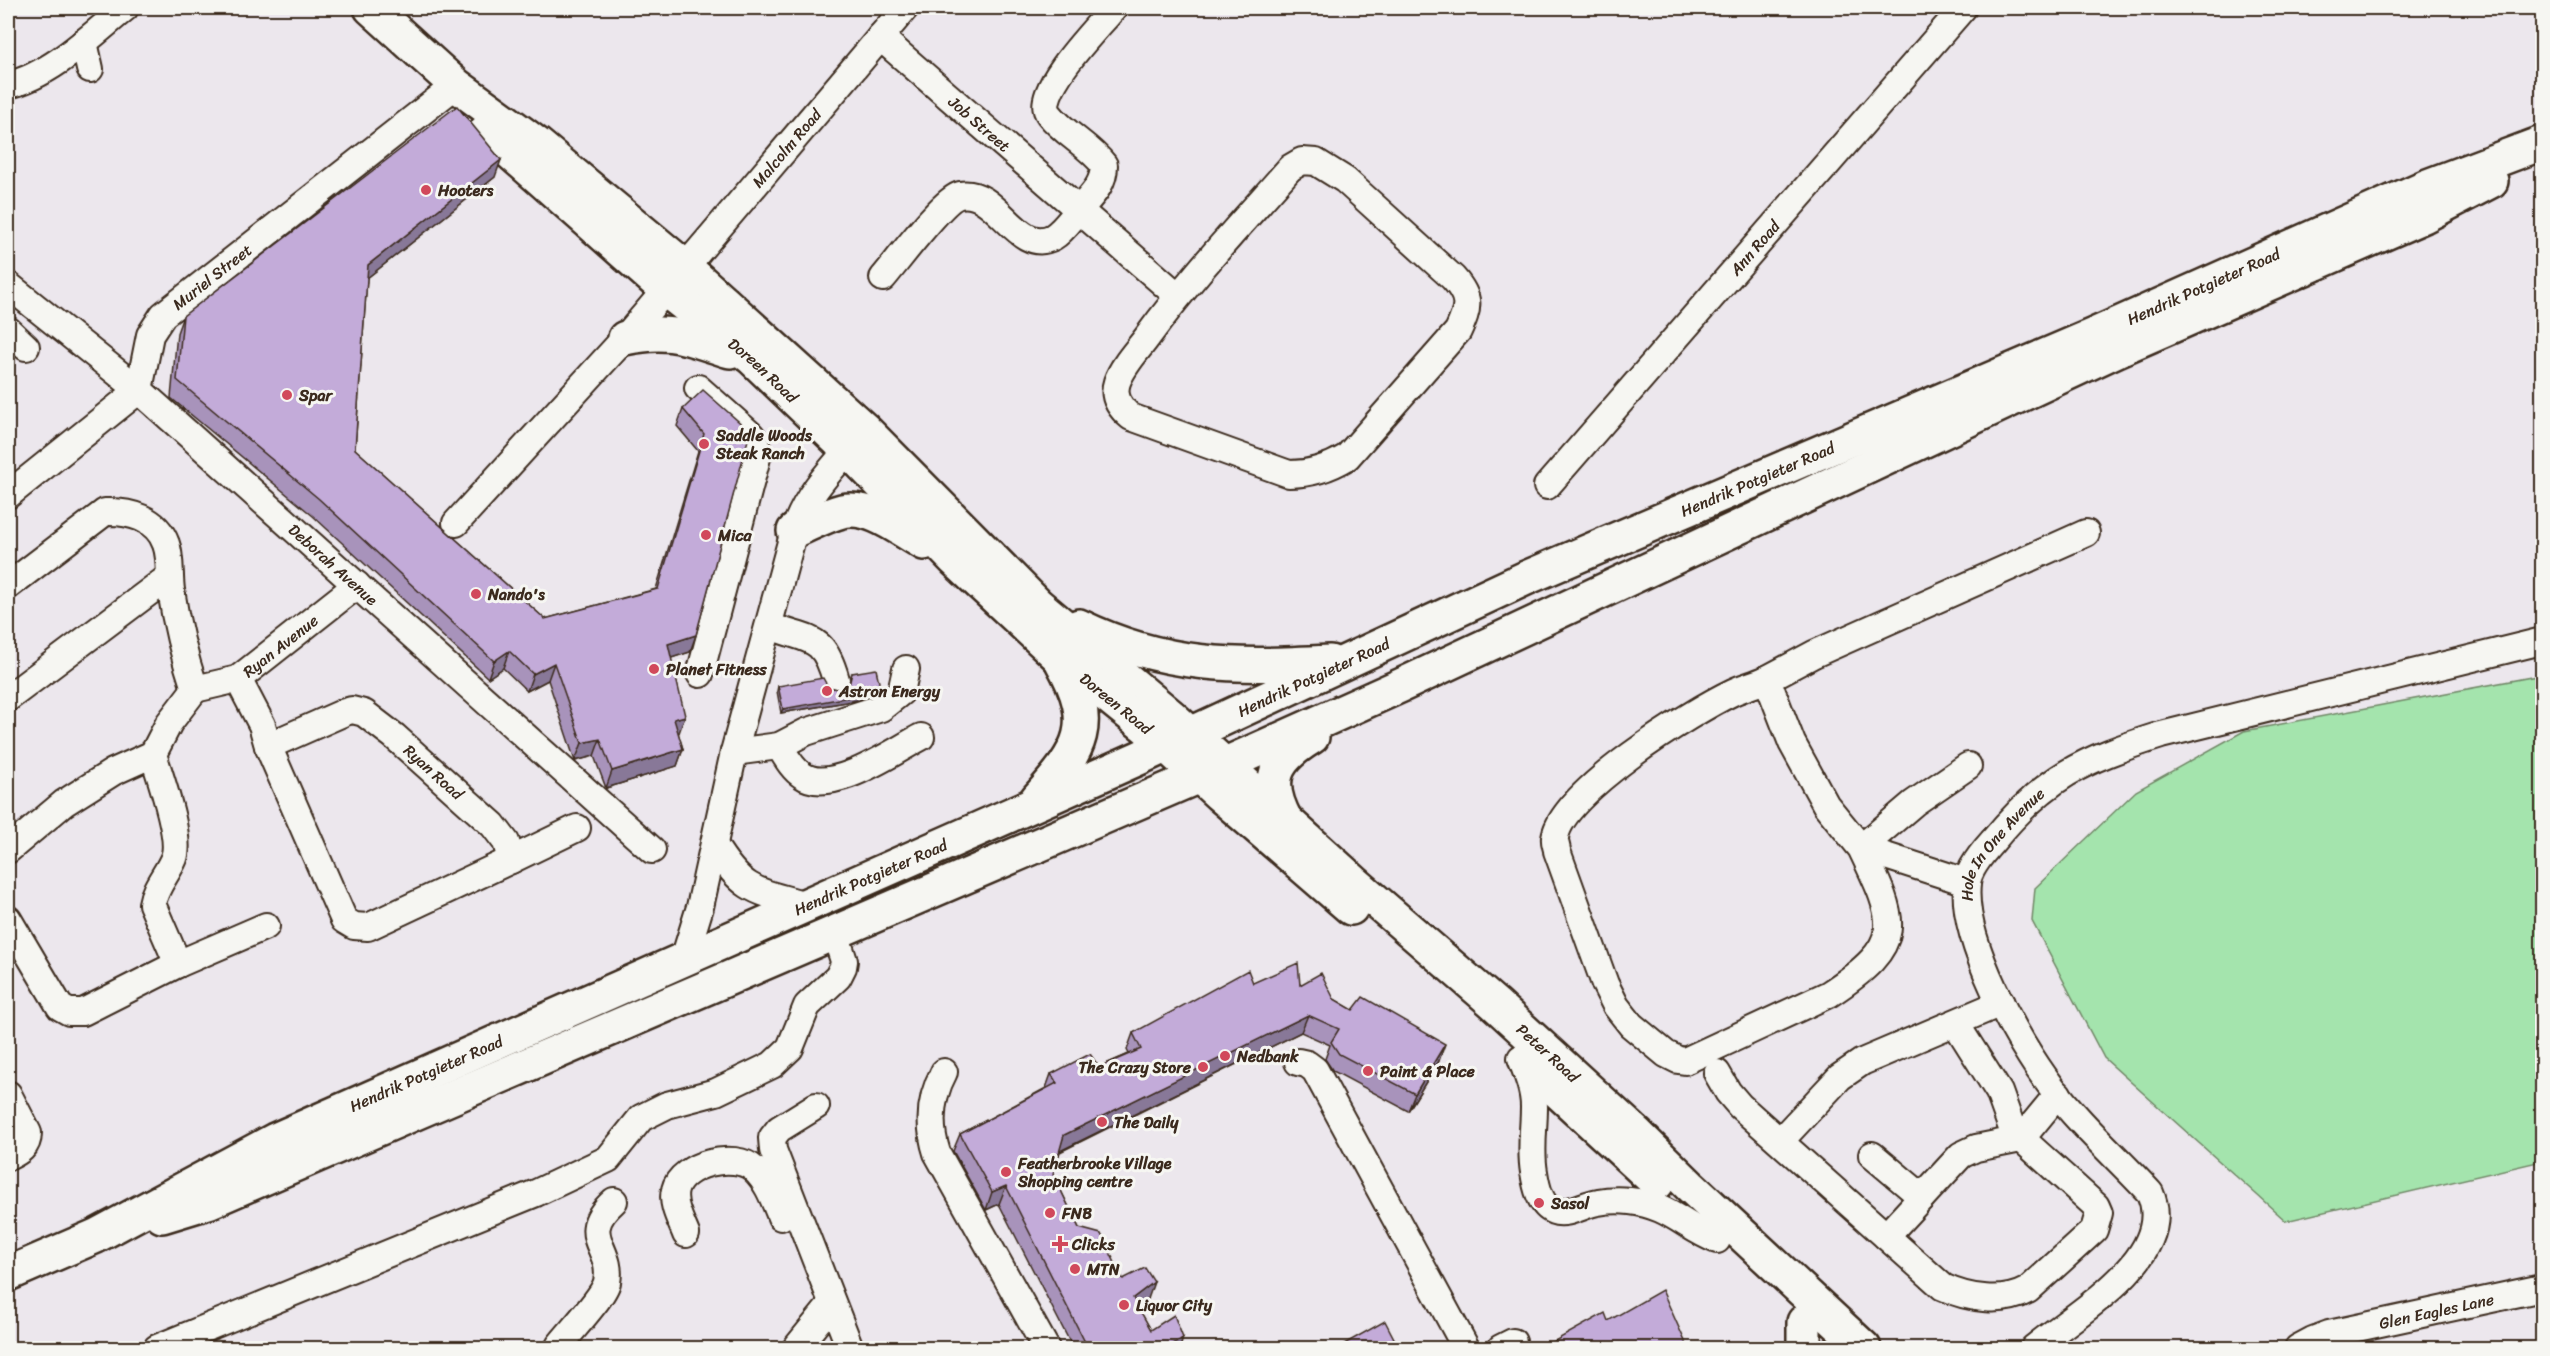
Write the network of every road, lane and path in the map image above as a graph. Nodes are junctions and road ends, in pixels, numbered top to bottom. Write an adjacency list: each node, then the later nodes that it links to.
1 (125, 8): 8 (street)
2 (349, 8): 11 (main road, Doreen Road)
3 (371, 8): 11 (main road, Doreen Road)
4 (905, 8): 7 (street, Malcolm Road)
5 (1114, 8): 14 (street)
6 (1963, 8): 26 (street, Ann Road)
7 (880, 37): 14 (street, Job Street); 16 (street, Malcolm Road)
8 (84, 42): 9 (street); 10 (street)
9 (90, 69)
10 (8, 85)
11 (450, 90): 16 (main road, Doreen Road); 24 (street, Muriel Street)
12 (2542, 143): 39 (main road, Hendrik Potgieter Road)
13 (2542, 153): 44 (main road, Hendrik Potgieter Road)
14 (1078, 211): 15 (street); 18 (street, Job Street)
15 (883, 278)
16 (676, 279): 20 (street, Malcolm Road); 22 (main road, Doreen Road); 25 (main road, Doreen Road)
17 (8, 285): 24 (street, Deborah Avenue)
18 (1178, 296): 18 (street)
19 (8, 330): 21 (street)
20 (625, 338): 22 (main road); 28 (street, Malcolm Road)
21 (26, 347)
22 (752, 358): 25 (main road, Doreen Road)
23 (698, 388): 41 (street)
24 (139, 390): 27 (street); 33 (street, Deborah Avenue)
25 (857, 440): 29 (street); 31 (main road, Doreen Road); 35 (main road, Doreen Road)
26 (1547, 486)
27 (8, 495)
28 (456, 523)
29 (794, 531): 31 (main road); 36 (street)
30 (2086, 532): 43 (street)
31 (955, 560): 38 (main road, Doreen Road)
32 (169, 577): 34 (street); 45 (street); 46 (street)
33 (357, 585): 42 (street, Ryan Avenue); 62 (street, Deborah Avenue)
34 (8, 586)
35 (1038, 605): 39 (main road); 49 (main road, Doreen Road)
36 (770, 626): 47 (street); 52 (street)
37 (2542, 641): 64 (street, Hole In One Avenue)
38 (1059, 657): 49 (main road, Doreen Road); 56 (main road)
39 (1346, 661): 49 (main road, Hendrik Potgieter Road)
40 (906, 669): 47 (street)
41 (700, 674)
42 (238, 679): 45 (street, Ryan Avenue); 50 (street)
43 (1767, 680): 60 (street); 60 (street)
44 (1402, 685): 55 (main road, Hendrik Potgieter Road); 57 (main road)
45 (195, 689): 53 (street)
46 (8, 698)
47 (838, 702): 51 (street)
48 (921, 737): 51 (street)
49 (1178, 740): 55 (main road); 56 (main road, Hendrik Potgieter Road)
50 (268, 746): 63 (street, Ryan Road); 63 (street)
51 (779, 746): 52 (street)
52 (734, 752): 59 (street)
53 (153, 754): 61 (street); 70 (street)
54 (1968, 766): 60 (street)
55 (1211, 770): 57 (main road, Peter Road); 68 (main road, Hendrik Potgieter Road); 73 (main road, Peter Road)
56 (1032, 805): 65 (main road, Hendrik Potgieter Road)
57 (1286, 821): 96 (main road, Peter Road)
58 (577, 828): 63 (street)
59 (714, 845): 65 (street); 69 (street)
60 (1861, 848): 64 (street)
61 (8, 850)
62 (652, 850)
63 (511, 860)
64 (1966, 882): 71 (street, Hole In One Avenue)
65 (807, 906): 69 (main road, Hendrik Potgieter Road)
66 (8, 919): 70 (street)
67 (266, 926): 70 (street)
68 (835, 933): 87 (main road, Hendrik Potgieter Road); 97 (street)
69 (684, 959): 87 (main road, Hendrik Potgieter Road)
70 (178, 964)
71 (2001, 1003): 72 (street); 78 (street, Hole In One Avenue)
72 (1956, 1024): 80 (street); 81 (street)
73 (1521, 1058): 89 (main road, Peter Road); 89 (street)
74 (1298, 1062): 101 (street)
75 (944, 1072): 100 (street)
76 (1717, 1073): 81 (street)
77 (8, 1094): 83 (street)
78 (2058, 1094): 80 (street); 102 (street, Hole In One Avenue)
79 (816, 1106): 91 (street)
80 (2021, 1138): 84 (street); 88 (street)
81 (1781, 1140): 88 (street)
82 (1872, 1155): 84 (street)
83 (8, 1157)
84 (1922, 1197): 88 (street)
85 (614, 1201): 95 (street)
86 (686, 1234): 91 (street)
87 (96, 1236): 90 (main road, Hendrik Potgieter Road)
88 (1886, 1236)
89 (1717, 1240): 94 (main road, Peter Road)
90 (8, 1274)
91 (822, 1279): 93 (street)
92 (2542, 1288): 103 (street, Glen Eagles Lane)
93 (831, 1305): 98 (street); 99 (street)
94 (1804, 1336): 96 (main road, Peter Road)
95 (558, 1343)
96 (1845, 1345)
97 (157, 1348)
98 (796, 1348)
99 (850, 1348)
100 (1046, 1348)
101 (1466, 1348)
102 (2034, 1348)
103 (2298, 1348)

